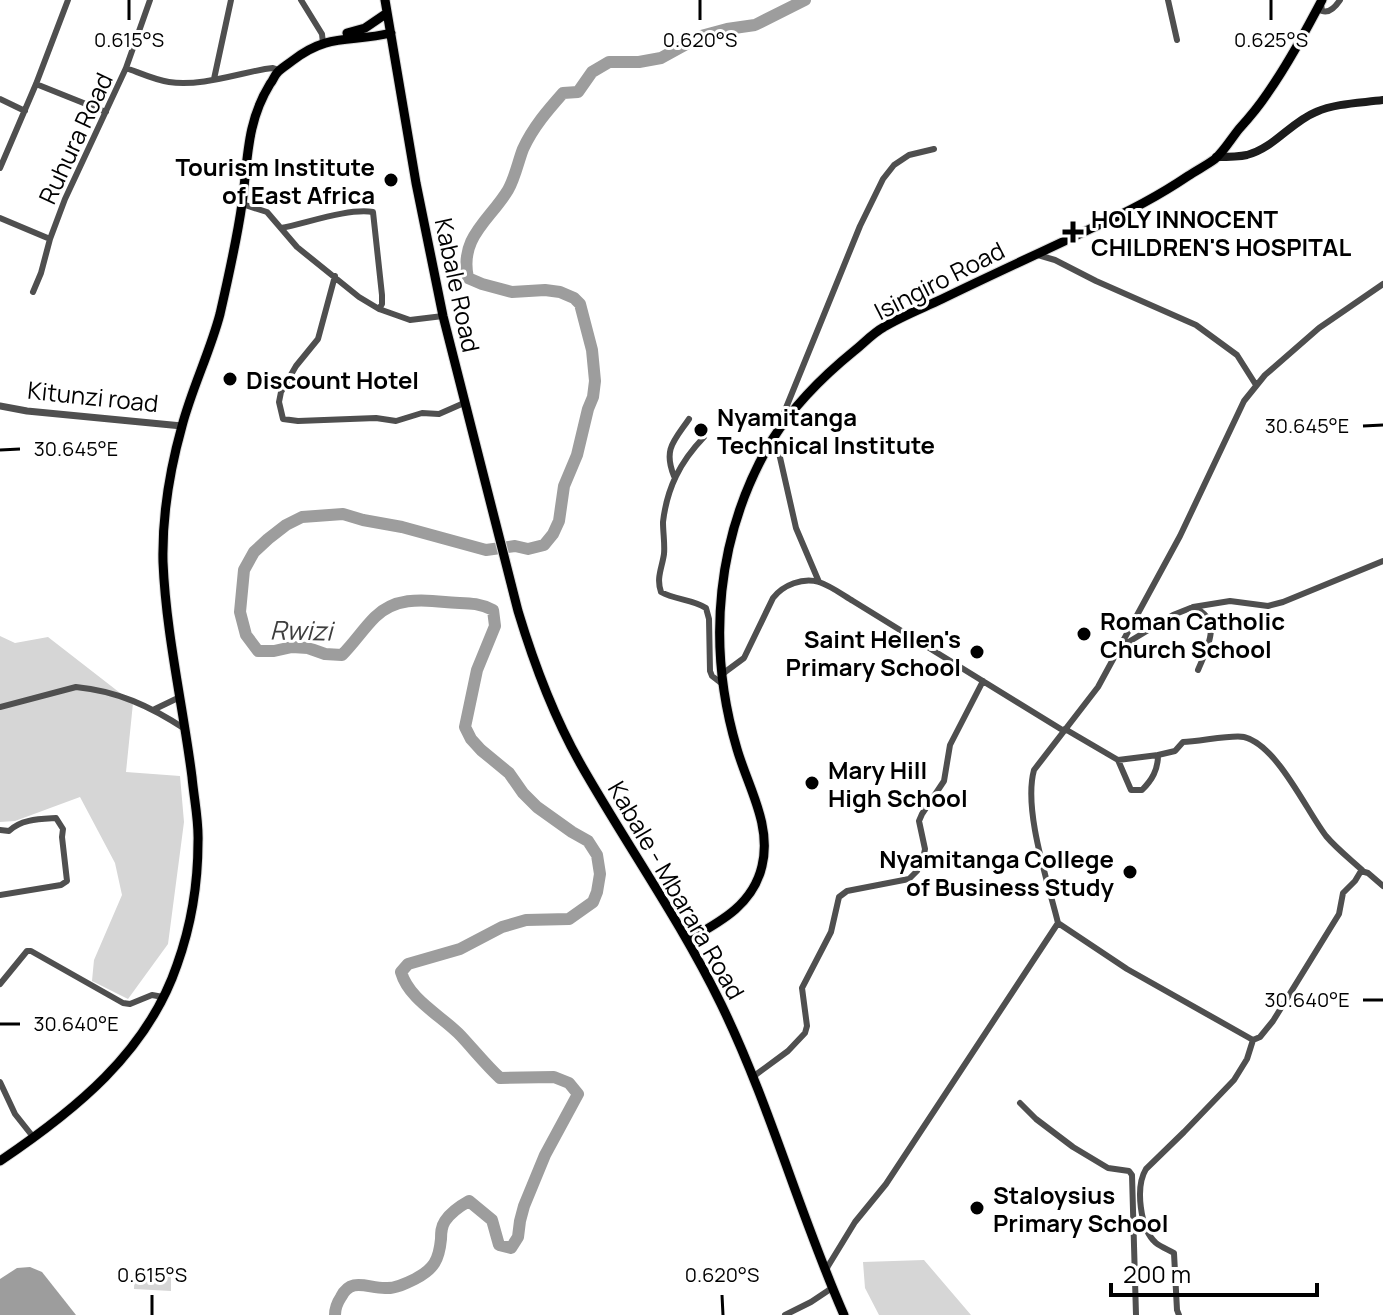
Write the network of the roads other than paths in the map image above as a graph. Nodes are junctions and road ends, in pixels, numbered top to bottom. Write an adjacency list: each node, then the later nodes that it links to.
1 (68, 0): 18 (street)
2 (150, 0): 15 (street, Ruhura Road)
3 (231, 0): 17 (street)
4 (301, 0): 13 (street)
5 (385, 0): 9 (main road, Kabale Road)
6 (1168, 0): 12 (street)
7 (1340, 0): 8 (street)
8 (1321, 1): 24 (main road, Isingiro Road)
9 (387, 13): 10 (main road, Kabale Road); 13 (main road)
10 (391, 33): 11 (main road); 14 (main road, Kabale Road)
11 (364, 37): 13 (main road); 14 (main road)
12 (1177, 40)
13 (323, 41): 16 (main road)
14 (394, 54): 35 (main road, Kabale Road)
15 (126, 68): 17 (street); 22 (street, Ruhura Road)
16 (276, 69): 17 (street); 26 (main road)
17 (214, 79)
18 (36, 84): 21 (street); 22 (street)
19 (0, 99): 21 (street)
20 (1383, 100): 24 (main road)
21 (25, 111): 25 (street)
22 (106, 112): 29 (street, Ruhura Road)
23 (934, 149): 42 (street)
24 (1216, 157): 30 (main road, Isingiro Road)
25 (0, 168)
26 (242, 204): 28 (street); 40 (main road)
27 (0, 218): 29 (street, Ruhura Road)
28 (281, 228): 31 (street); 34 (street)
29 (50, 239): 33 (street)
30 (1036, 254): 36 (street); 42 (main road, Isingiro Road)
31 (335, 276): 34 (street); 37 (street)
32 (1383, 284): 36 (street)
33 (33, 292)
34 (379, 309): 35 (street)
35 (443, 316): 37 (main road, Kabale Road)
36 (1256, 385): 48 (street)
37 (464, 403): 45 (main road, Kabale Road)
38 (0, 406): 40 (street, Kitunzi road)
39 (689, 419): 43 (street)
40 (182, 426): 52 (main road)
41 (704, 437): 43 (street)
42 (774, 438): 46 (street); 50 (main road, Isingiro Road)
43 (674, 476): 50 (street)
44 (1383, 561): 47 (street)
45 (509, 575): 64 (main road, Kabale - Mbarara Road)
46 (819, 582): 50 (street); 51 (street)
47 (1193, 607): 48 (street); 49 (street)
48 (1120, 647): 56 (street)
49 (1198, 670)
50 (721, 679): 64 (main road, Isingiro Road)
51 (983, 681): 56 (street); 68 (street)
52 (180, 697): 54 (street); 55 (main road)
53 (0, 707): 54 (street)
54 (155, 709): 55 (street)
55 (185, 729): 66 (main road)
56 (1064, 730): 58 (street); 63 (street)
57 (1158, 755): 58 (street); 58 (street); 60 (street)
58 (1118, 760)
59 (0, 830): 62 (street)
60 (1362, 870): 61 (street); 67 (street)
61 (1383, 886)
62 (0, 895)
63 (1058, 923): 67 (street); 73 (street)
64 (688, 940): 68 (main road, Kabale - Mbarara Road)
65 (0, 984): 66 (street)
66 (163, 997): 71 (main road)
67 (1253, 1040): 78 (street)
68 (754, 1076): 73 (main road, Kabale - Mbarara Road)
69 (0, 1082): 71 (street)
70 (1020, 1103): 77 (street)
71 (34, 1138): 72 (main road)
72 (0, 1161)
73 (825, 1271): 74 (main road, Kabale - Mbarara Road)
74 (832, 1288): 75 (street); 76 (main road, Kabale - Mbarara Road)
75 (785, 1315)
76 (844, 1315)
77 (1136, 1315)
78 (1179, 1315)

